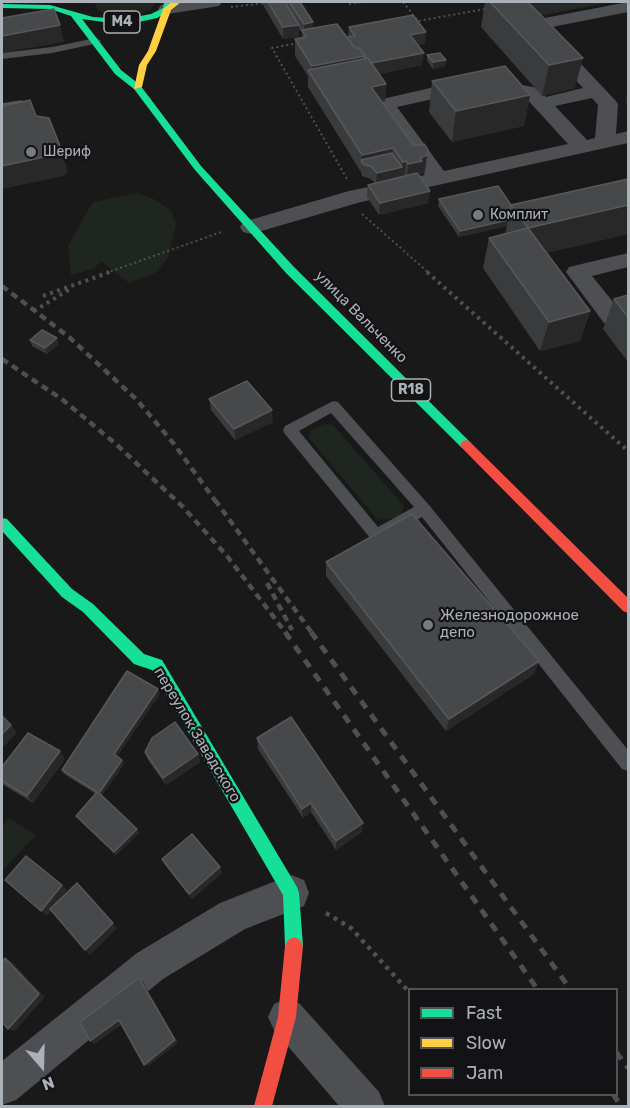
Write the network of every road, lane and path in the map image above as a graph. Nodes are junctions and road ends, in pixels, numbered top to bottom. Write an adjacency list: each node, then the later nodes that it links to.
1 (80, 2): 9 (main road)
2 (213, 2): 5 (street)
3 (363, 2): 6 (path)
4 (403, 2): 10 (path)
5 (171, 4): 9 (main road, M4); 15 (main road)
6 (349, 4)
7 (2, 6): 9 (main road, M4)
8 (628, 7): 12 (street)
9 (75, 15): 13 (main road, улица Вальченко / R18)
10 (418, 21): 11 (path); 12 (path)
11 (407, 23)
12 (534, 25): 19 (street)
13 (96, 41): 16 (lane); 17 (main road, улица Вальченко / R18)
14 (305, 42): 25 (path)
15 (152, 51): 17 (main road); 18 (main road)
16 (2, 56)
17 (108, 58): 18 (main road, улица Вальченко / R18)
18 (137, 87): 26 (main road, улица Вальченко / R18)
19 (596, 92): 20 (street); 22 (street)
20 (541, 104): 23 (street); 24 (street)
21 (628, 137): 22 (street)
22 (605, 142): 23 (street)
23 (582, 147): 24 (street)
24 (438, 178): 25 (street)
25 (357, 196): 26 (street); 33 (path)
26 (251, 227): 36 (main road, улица Вальченко / R18)
27 (230, 229): 29 (path)
28 (628, 260): 32 (street)
29 (78, 284): 30 (path); 31 (path)
30 (43, 296)
31 (34, 311)
32 (628, 316)
33 (628, 451)
34 (424, 510): 34 (lane); 37 (lane)
35 (2, 523): 38 (main road, переулок Завадского)
36 (628, 607)
37 (628, 763)
38 (291, 893): 39 (path); 40 (main road); 41 (street)
39 (408, 991)
40 (287, 1017): 42 (main road); 43 (street)
41 (2, 1086)
42 (263, 1107)
43 (365, 1107)

